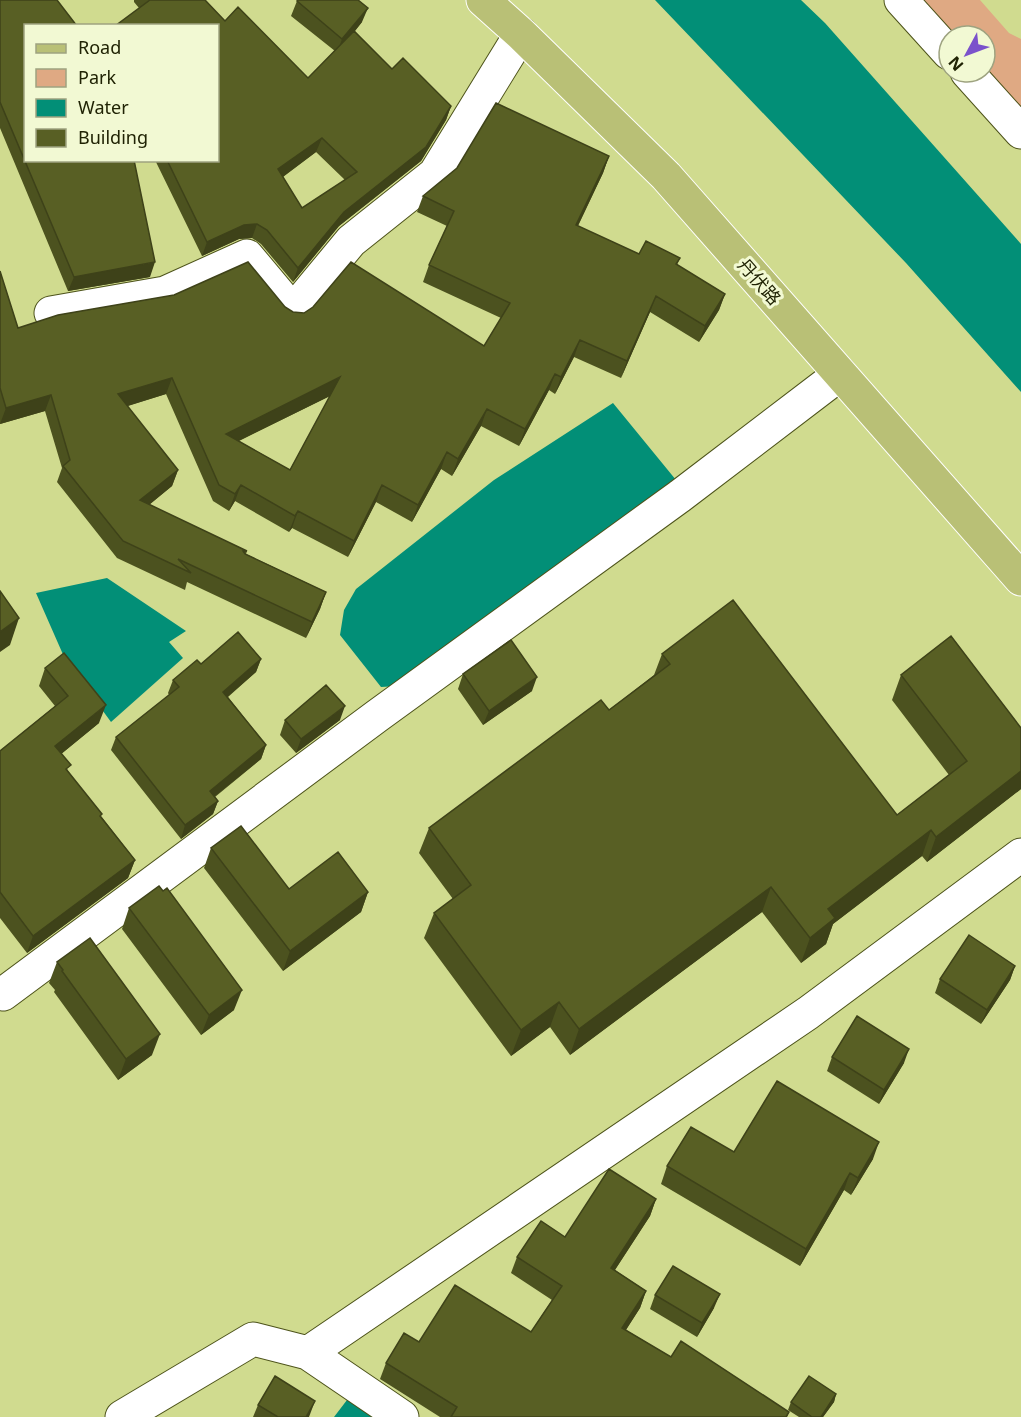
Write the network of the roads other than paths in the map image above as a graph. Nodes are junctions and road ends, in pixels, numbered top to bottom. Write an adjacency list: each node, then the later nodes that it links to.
1 (483, 0): 3 (main road, 丹伏路)
2 (901, 0): 4 (street)
3 (521, 34): 7 (street); 8 (main road, 丹伏路)
4 (937, 39)
5 (978, 84): 6 (street)
6 (1021, 132)
7 (51, 313)
8 (840, 374): 9 (main road, 丹伏路); 11 (street)
9 (1021, 579)
10 (1021, 855): 12 (street)
11 (3, 994)
12 (308, 1353): 13 (street); 14 (street)
13 (122, 1417)
14 (402, 1417)

